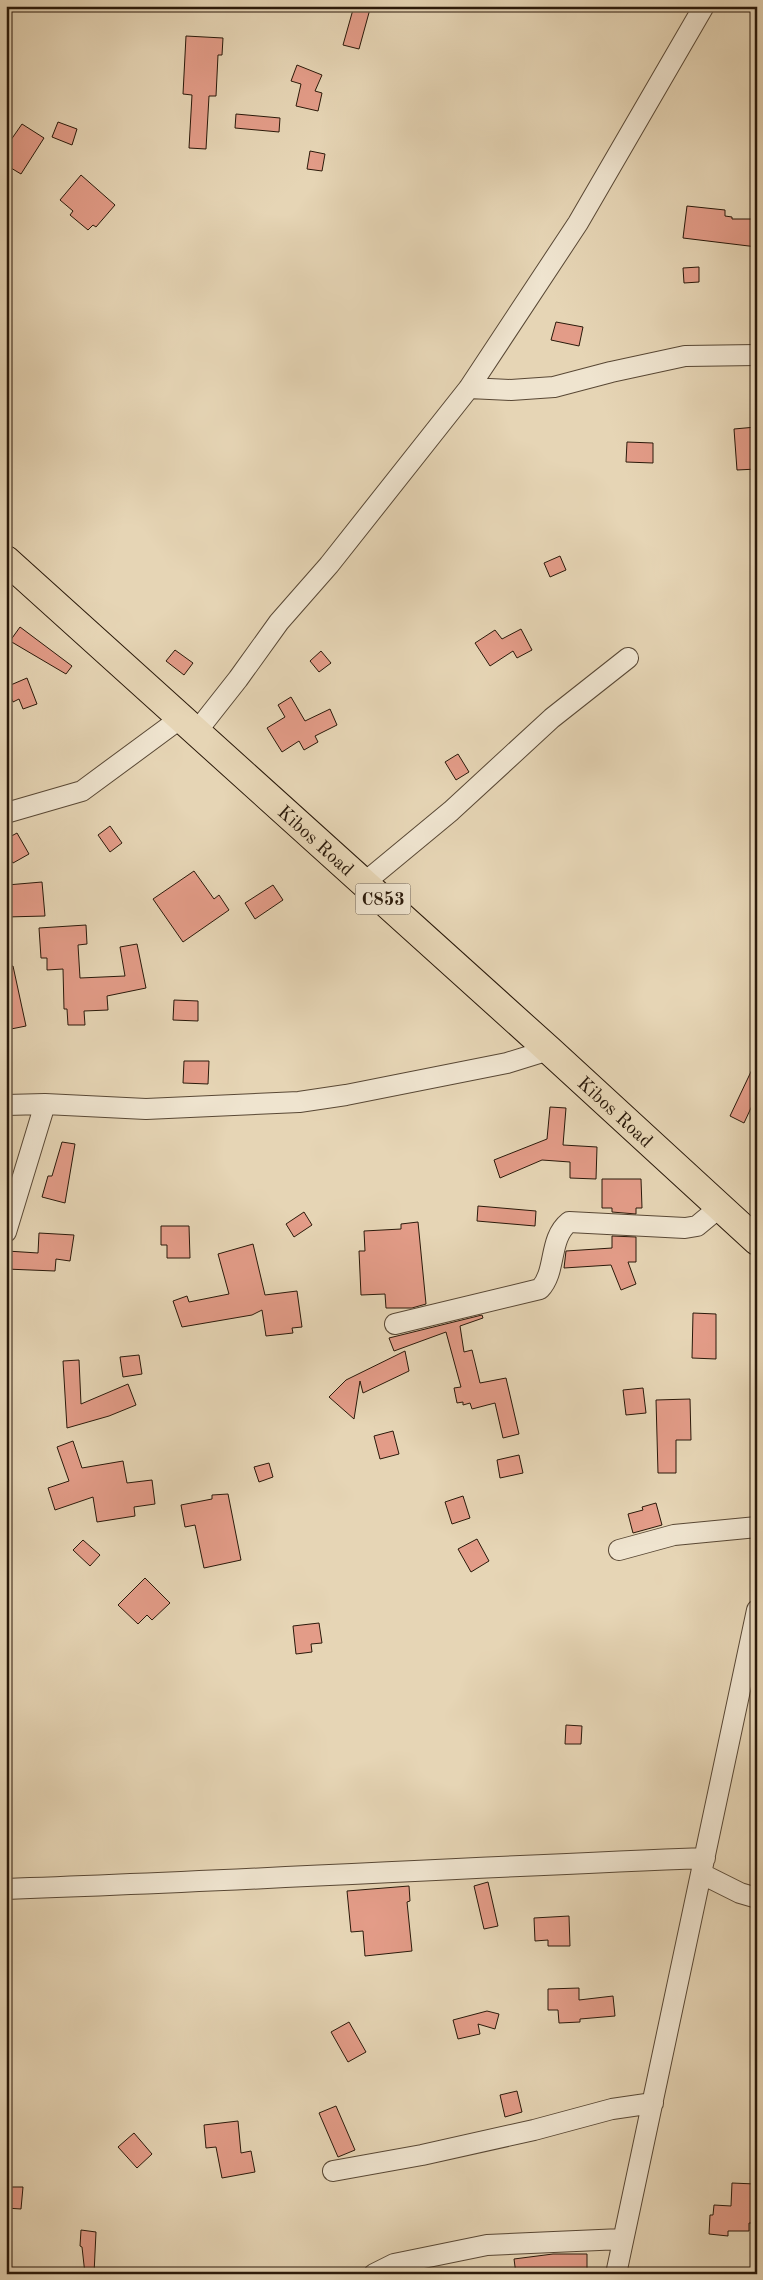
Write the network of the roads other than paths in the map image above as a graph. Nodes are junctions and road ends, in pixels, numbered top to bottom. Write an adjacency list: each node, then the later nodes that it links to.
1 (704, 6): 3 (street)
2 (757, 355): 3 (street)
3 (469, 388): 6 (street)
4 (6, 560): 6 (main road, Kibos Road / C853)
5 (628, 658): 8 (street)
6 (189, 724): 7 (street); 8 (main road, Kibos Road / C853)
7 (6, 813)
8 (364, 883): 9 (main road, Kibos Road / C853)
9 (549, 1050): 10 (street); 12 (main road, Kibos Road / C853)
10 (45, 1104): 11 (street); 13 (street)
11 (6, 1105)
12 (720, 1207): 14 (main road, Kibos Road / C853); 15 (street)
13 (6, 1232)
14 (757, 1242)
15 (395, 1324)
16 (757, 1527): 17 (street)
17 (619, 1550)
18 (757, 1610): 19 (street)
19 (703, 1866): 20 (street); 21 (street); 22 (street)
20 (6, 1889)
21 (757, 1898)
22 (653, 2103): 23 (street); 24 (street)
23 (333, 2171)
24 (622, 2239): 25 (street); 26 (street)
25 (374, 2274)
26 (616, 2274)

